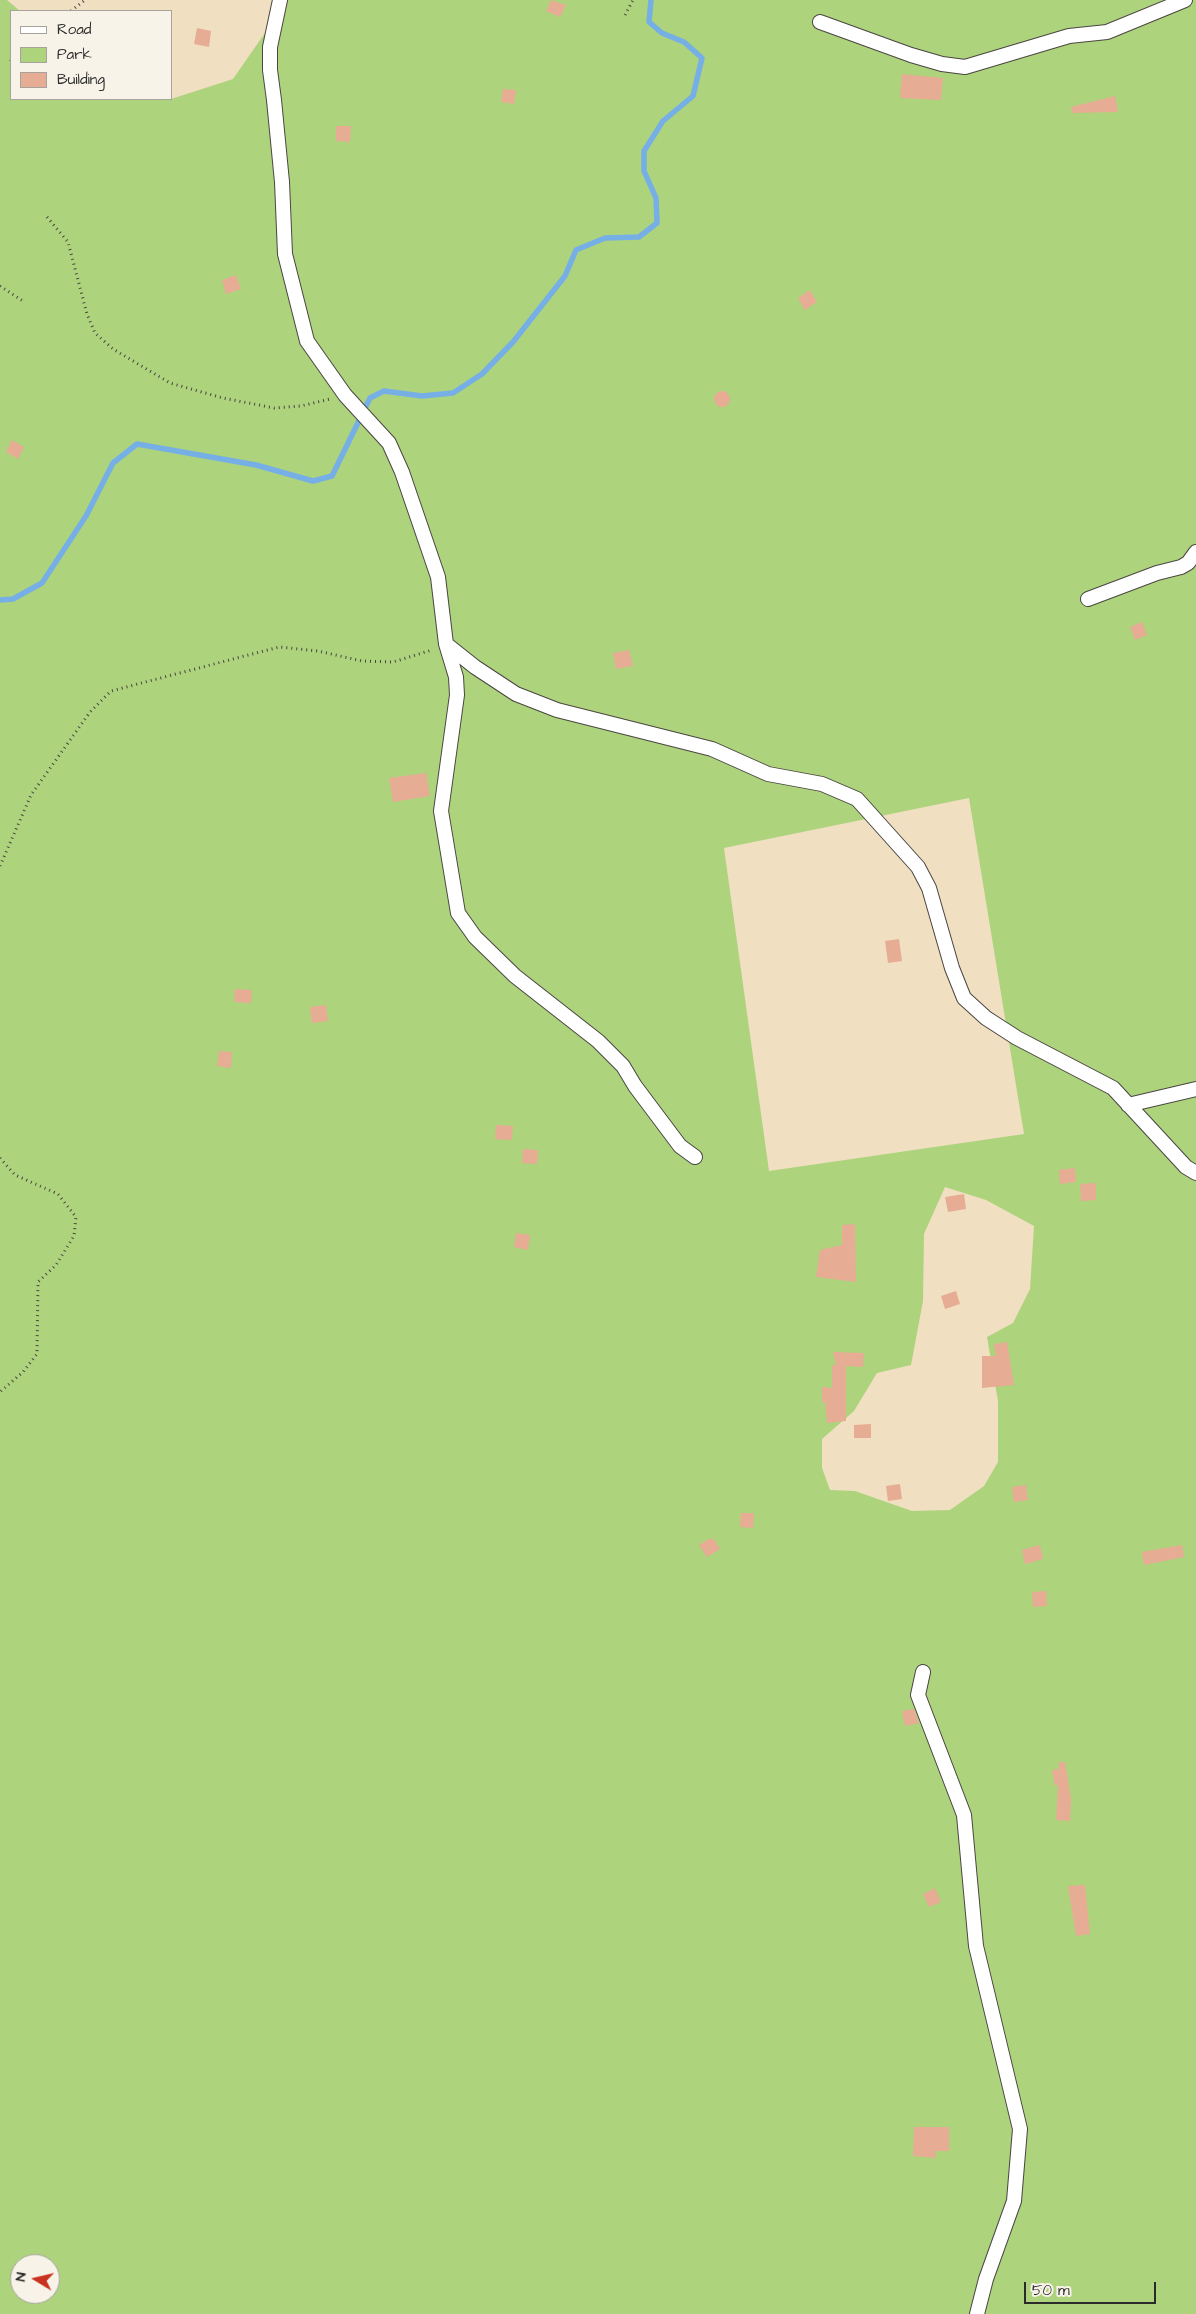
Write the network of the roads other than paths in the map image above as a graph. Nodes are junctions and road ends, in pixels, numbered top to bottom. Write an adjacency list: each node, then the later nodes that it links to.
1 (280, 0): 6 (street)
2 (1180, 1): 3 (street)
3 (820, 22)
4 (1196, 552): 5 (street)
5 (1088, 599)
6 (446, 644): 8 (street); 9 (street)
7 (1196, 1090): 8 (street)
8 (1128, 1105): 10 (street)
9 (695, 1157)
10 (1196, 1174)
11 (923, 1672): 12 (street)
12 (977, 2314)

